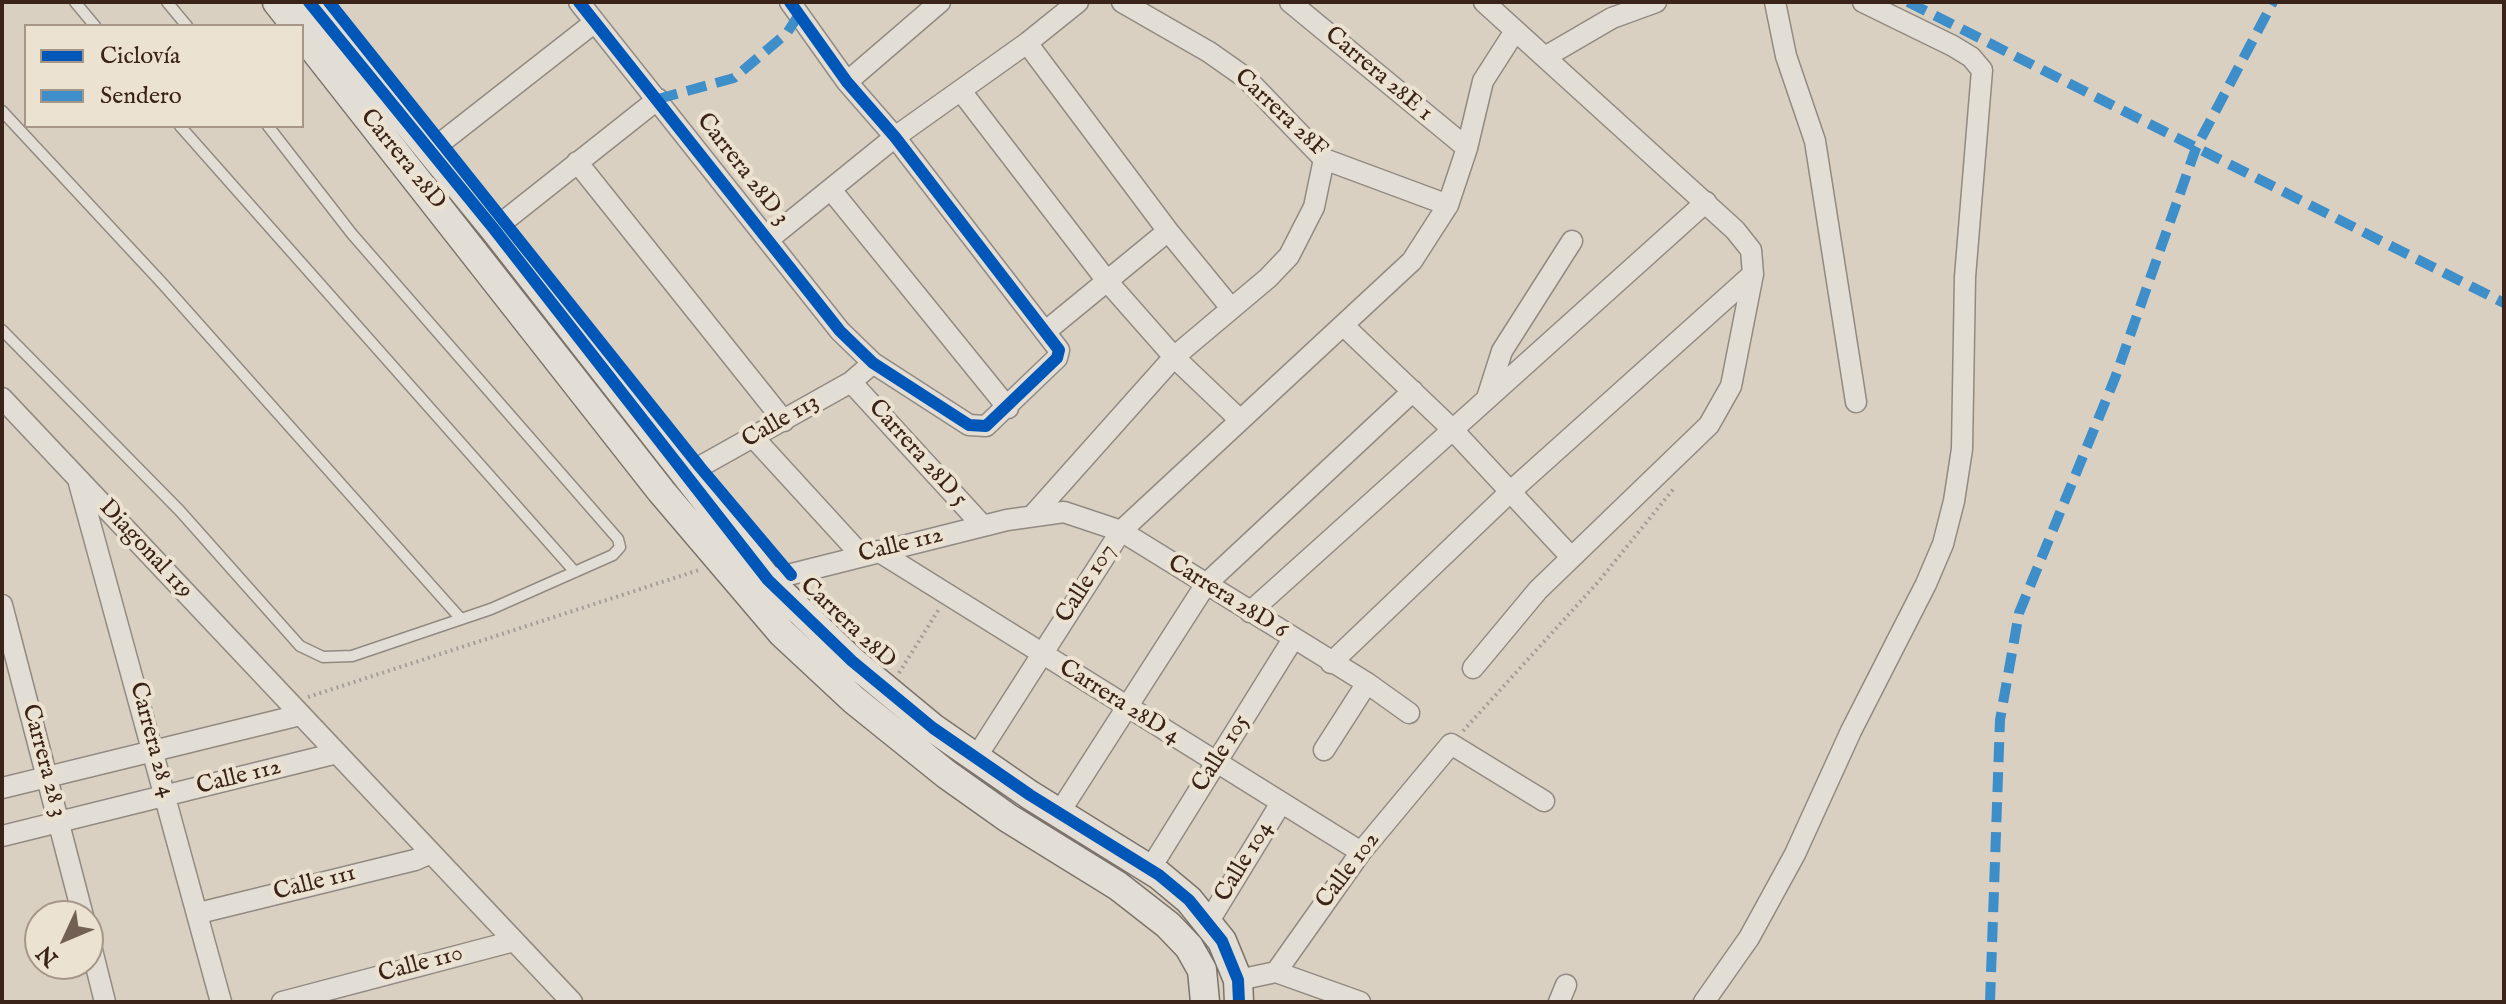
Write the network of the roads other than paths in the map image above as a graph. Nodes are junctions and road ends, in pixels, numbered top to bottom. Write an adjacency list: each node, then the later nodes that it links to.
1 (75, 2): 17 (lane)
2 (167, 2): 18 (lane)
3 (277, 2): 19 (street)
4 (309, 2): 32 (street, Carrera 28D)
5 (579, 2): 16 (street, Carrera 28D 3)
6 (940, 2): 24 (street)
7 (1078, 2): 22 (street)
8 (1122, 2): 33 (street, Carrera 28F)
9 (1290, 2): 31 (street, Carrera 28E 1)
10 (1484, 2): 20 (street)
11 (1656, 2): 15 (street)
12 (1775, 2): 54 (street)
13 (1863, 2): 111 (street)
14 (800, 7): 24 (street)
15 (1609, 10): 23 (street)
16 (595, 22): 26 (street, Carrera 28D 3); 32 (street)
17 (93, 24)
18 (185, 24)
19 (294, 24)
20 (1515, 31): 23 (street); 31 (street, Calle 107)
21 (304, 37): 105 (street, Carrera 28D)
22 (1027, 43): 25 (street); 39 (street)
23 (1545, 57): 36 (street)
24 (847, 82): 30 (street)
25 (961, 91): 30 (street); 43 (street)
26 (658, 99): 34 (street); 40 (street, Carrera 28D 3)
27 (2, 111): 73 (lane)
28 (182, 128): 68 (lane)
29 (270, 128): 68 (lane)
30 (895, 137): 35 (street); 47 (street)
31 (1467, 148): 37 (street, Calle 107)
32 (429, 152): 38 (street, Carrera 28D)
33 (1324, 159): 37 (street, Carrera 28F); 44 (street)
34 (577, 162): 38 (street); 57 (street)
35 (832, 191): 40 (street); 55 (street)
36 (1706, 202): 42 (street); 53 (street)
37 (1448, 205): 45 (street, Calle 107)
38 (494, 229): 60 (street, Carrera 28D)
39 (1168, 231): 43 (street); 44 (street)
40 (769, 239): 49 (street, Carrera 28D 3)
41 (1572, 241): 53 (street)
42 (1753, 274): 62 (street); 67 (street)
43 (1107, 281): 47 (street); 48 (street)
44 (1231, 308): 48 (street)
45 (1344, 326): 51 (street); 56 (street, Calle 107)
46 (2, 330): 73 (lane)
47 (1046, 331): 55 (street)
48 (1174, 357): 56 (street); 63 (street)
49 (873, 363): 50 (street, Calle 113); 55 (street)
50 (851, 382): 57 (street, Calle 113); 64 (street, Carrera 28D 5)
51 (1413, 391): 58 (street); 70 (street)
52 (2, 398): 61 (street, Diagonal 119)
53 (1487, 398): 58 (street)
54 (1856, 402)
55 (1008, 408)
56 (1239, 419): 65 (street, Calle 107)
57 (784, 421): 59 (street, Calle 113)
58 (1452, 429): 62 (street); 72 (street)
59 (754, 438): 60 (street, Calle 113); 66 (street, Carrera 28D 4)
60 (685, 475): 69 (street, Carrera 28D)
61 (78, 479): 80 (street, Diagonal 119); 83 (street, Carrera 28 4)
62 (1511, 491): 67 (street); 76 (street)
63 (1034, 514): 64 (street, Calle 112); 65 (street, Carrera 28D 6)
64 (983, 526): 66 (street, Calle 112)
65 (1121, 531): 70 (street, Carrera 28D 6); 75 (street, Calle 107)
66 (870, 554): 69 (street, Calle 112); 75 (street, Carrera 28D 4)
67 (1571, 557): 77 (street)
68 (575, 572): 73 (lane)
69 (768, 580): 85 (street, Carrera 28D)
70 (1206, 584): 72 (street, Carrera 28D 6); 79 (street)
71 (2, 605): 87 (street, Carrera 28 3)
72 (1250, 612): 74 (street, Carrera 28D 6)
73 (461, 619)
74 (1293, 639): 76 (street, Carrera 28D 6); 86 (street, Calle 105)
75 (1040, 654): 79 (street, Carrera 28D 4); 85 (street, Calle 107)
76 (1331, 663): 78 (street, Carrera 28D 6)
77 (1473, 668)
78 (1367, 683): 81 (street, Carrera 28D 6); 82 (street)
79 (1125, 708): 86 (street, Carrera 28D 4); 92 (street)
80 (294, 709): 83 (street, Calle 112); 84 (street, Diagonal 119)
81 (1409, 713)
82 (1324, 750)
83 (154, 751): 87 (street, Calle 112); 89 (street, Carrera 28 4)
84 (337, 753): 89 (street, Calle 112); 96 (street, Diagonal 119)
85 (975, 759): 92 (street, Carrera 28D)
86 (1216, 764): 91 (street, Carrera 28D 4); 97 (street, Calle 105)
87 (47, 778): 88 (street, Calle 112); 93 (street, Carrera 28 3)
88 (2, 788)
89 (166, 796): 93 (street, Calle 112); 99 (street, Carrera 28 4)
90 (1544, 801): 95 (street, Calle 102)
91 (1281, 803): 95 (street, Carrera 28D 4); 100 (street, Calle 104)
92 (1059, 813): 97 (street, Carrera 28D)
93 (59, 822): 94 (street, Calle 112); 98 (street, Carrera 28 3)
94 (2, 836)
95 (1361, 852): 102 (street, Calle 102)
96 (431, 853): 99 (street, Calle 111); 101 (street, Diagonal 119)
97 (1150, 869): 100 (street, Carrera 28D)
98 (79, 900)
99 (199, 913): 107 (street, Carrera 28 4)
100 (1209, 921): 104 (street, Carrera 28D)
101 (514, 941): 108 (street, Calle 110); 109 (street, Diagonal 119)
102 (1276, 972): 104 (street); 110 (street)
103 (100, 980): 106 (street)
104 (1239, 991)
105 (1205, 996)
106 (105, 1002)
107 (221, 1002)
108 (282, 1002)
109 (572, 1002)
110 (1360, 1002)
111 (1704, 1002)

